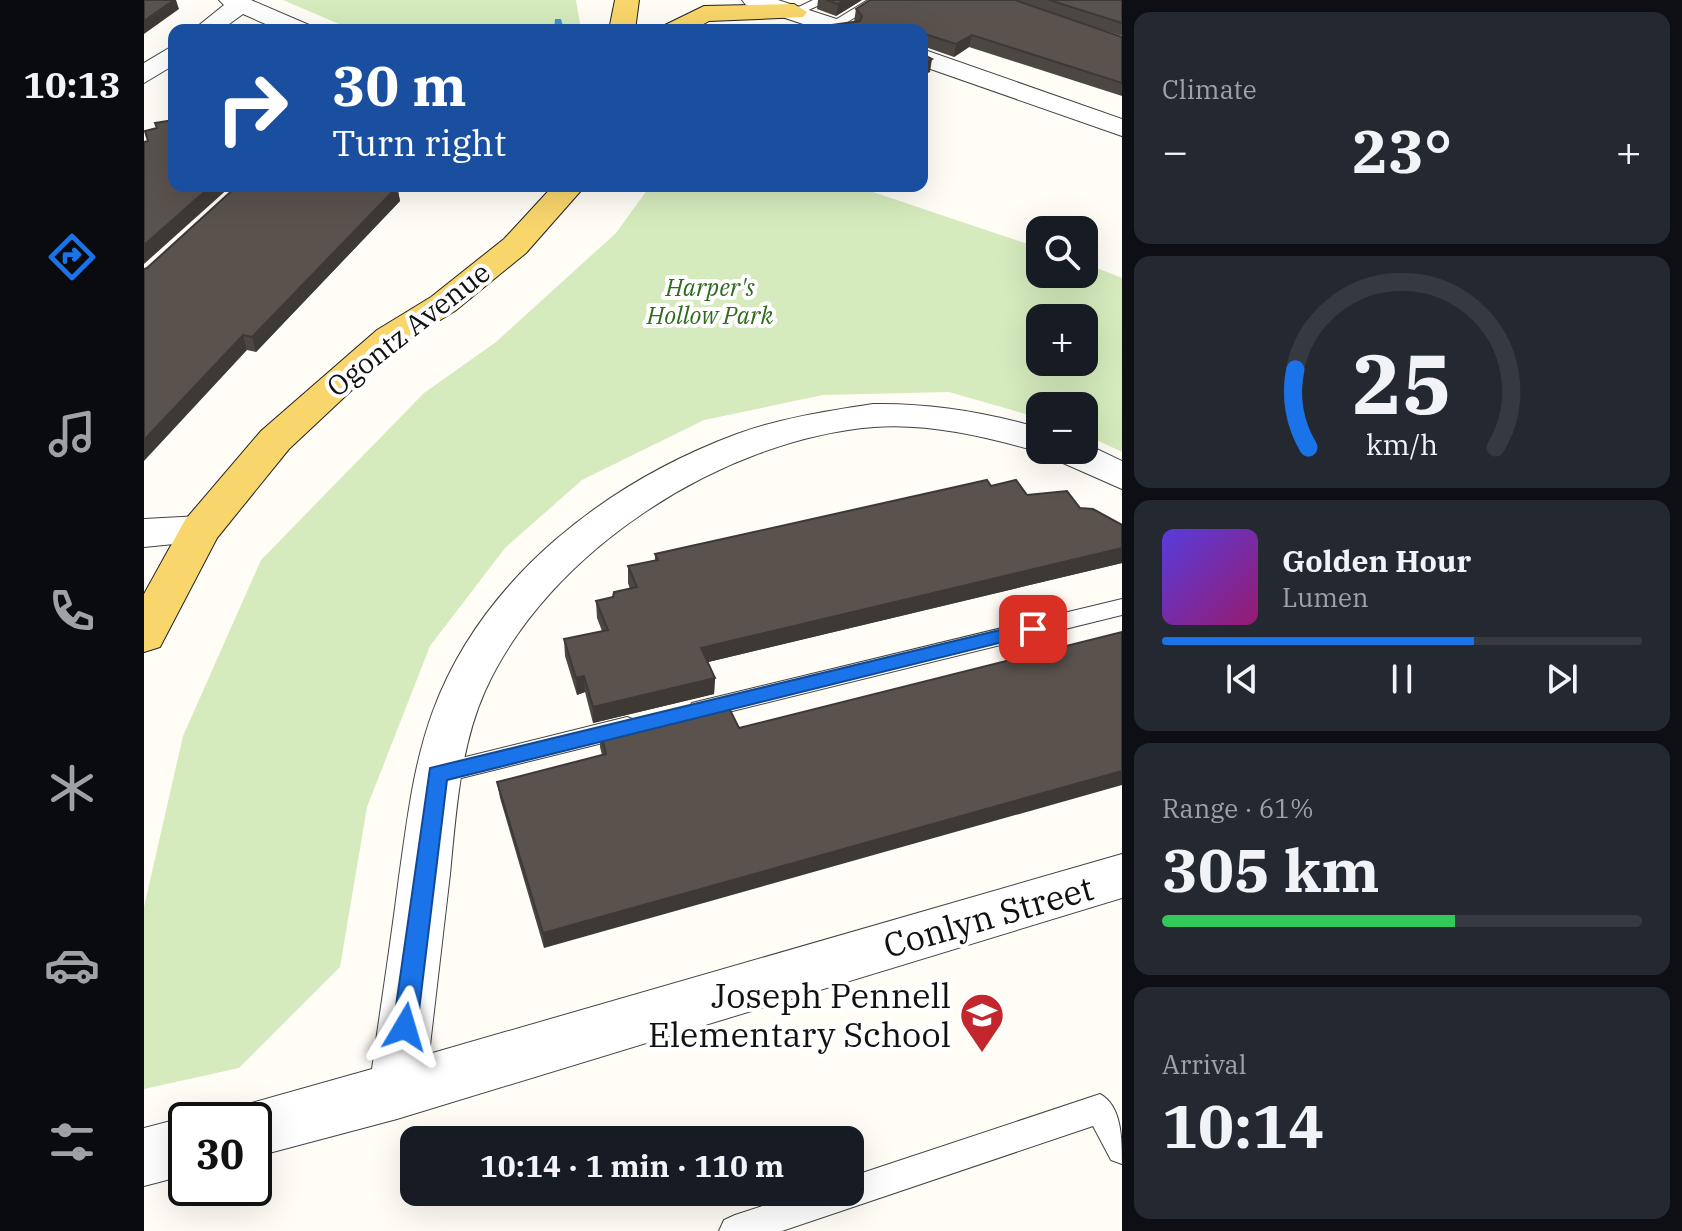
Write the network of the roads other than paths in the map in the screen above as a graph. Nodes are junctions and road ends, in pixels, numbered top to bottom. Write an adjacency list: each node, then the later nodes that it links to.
1 (627, 0): 10 (main road)
2 (754, 0): 7 (street)
3 (824, 0): 7 (lane)
4 (877, 0): 14 (lane)
5 (235, 2): 8 (street); 9 (street)
6 (667, 2): 11 (main road)
7 (794, 12): 12 (main road); 13 (street)
8 (211, 24)
9 (286, 24)
10 (623, 24)
11 (670, 24)
12 (683, 24)
13 (828, 24)
14 (844, 24)
15 (168, 57): 17 (street)
16 (928, 59): 18 (street)
17 (144, 75)
18 (1122, 128)
19 (564, 192): 23 (main road, Ogontz Avenue)
20 (1026, 437): 29 (street)
21 (1097, 464): 22 (street)
22 (1122, 476)
23 (200, 530): 24 (street); 26 (main road, Ogontz Avenue)
24 (144, 533)
25 (1122, 607): 27 (lane)
26 (144, 635)
27 (681, 714)
28 (650, 722): 29 (lane)
29 (437, 774): 31 (street)
30 (1122, 876): 31 (street, Conlyn Street)
31 (397, 1091): 32 (street, Conlyn Street)
32 (272, 1123)
33 (1122, 1149): 36 (lane)
34 (168, 1151): 35 (street)
35 (144, 1157)
36 (735, 1231)

